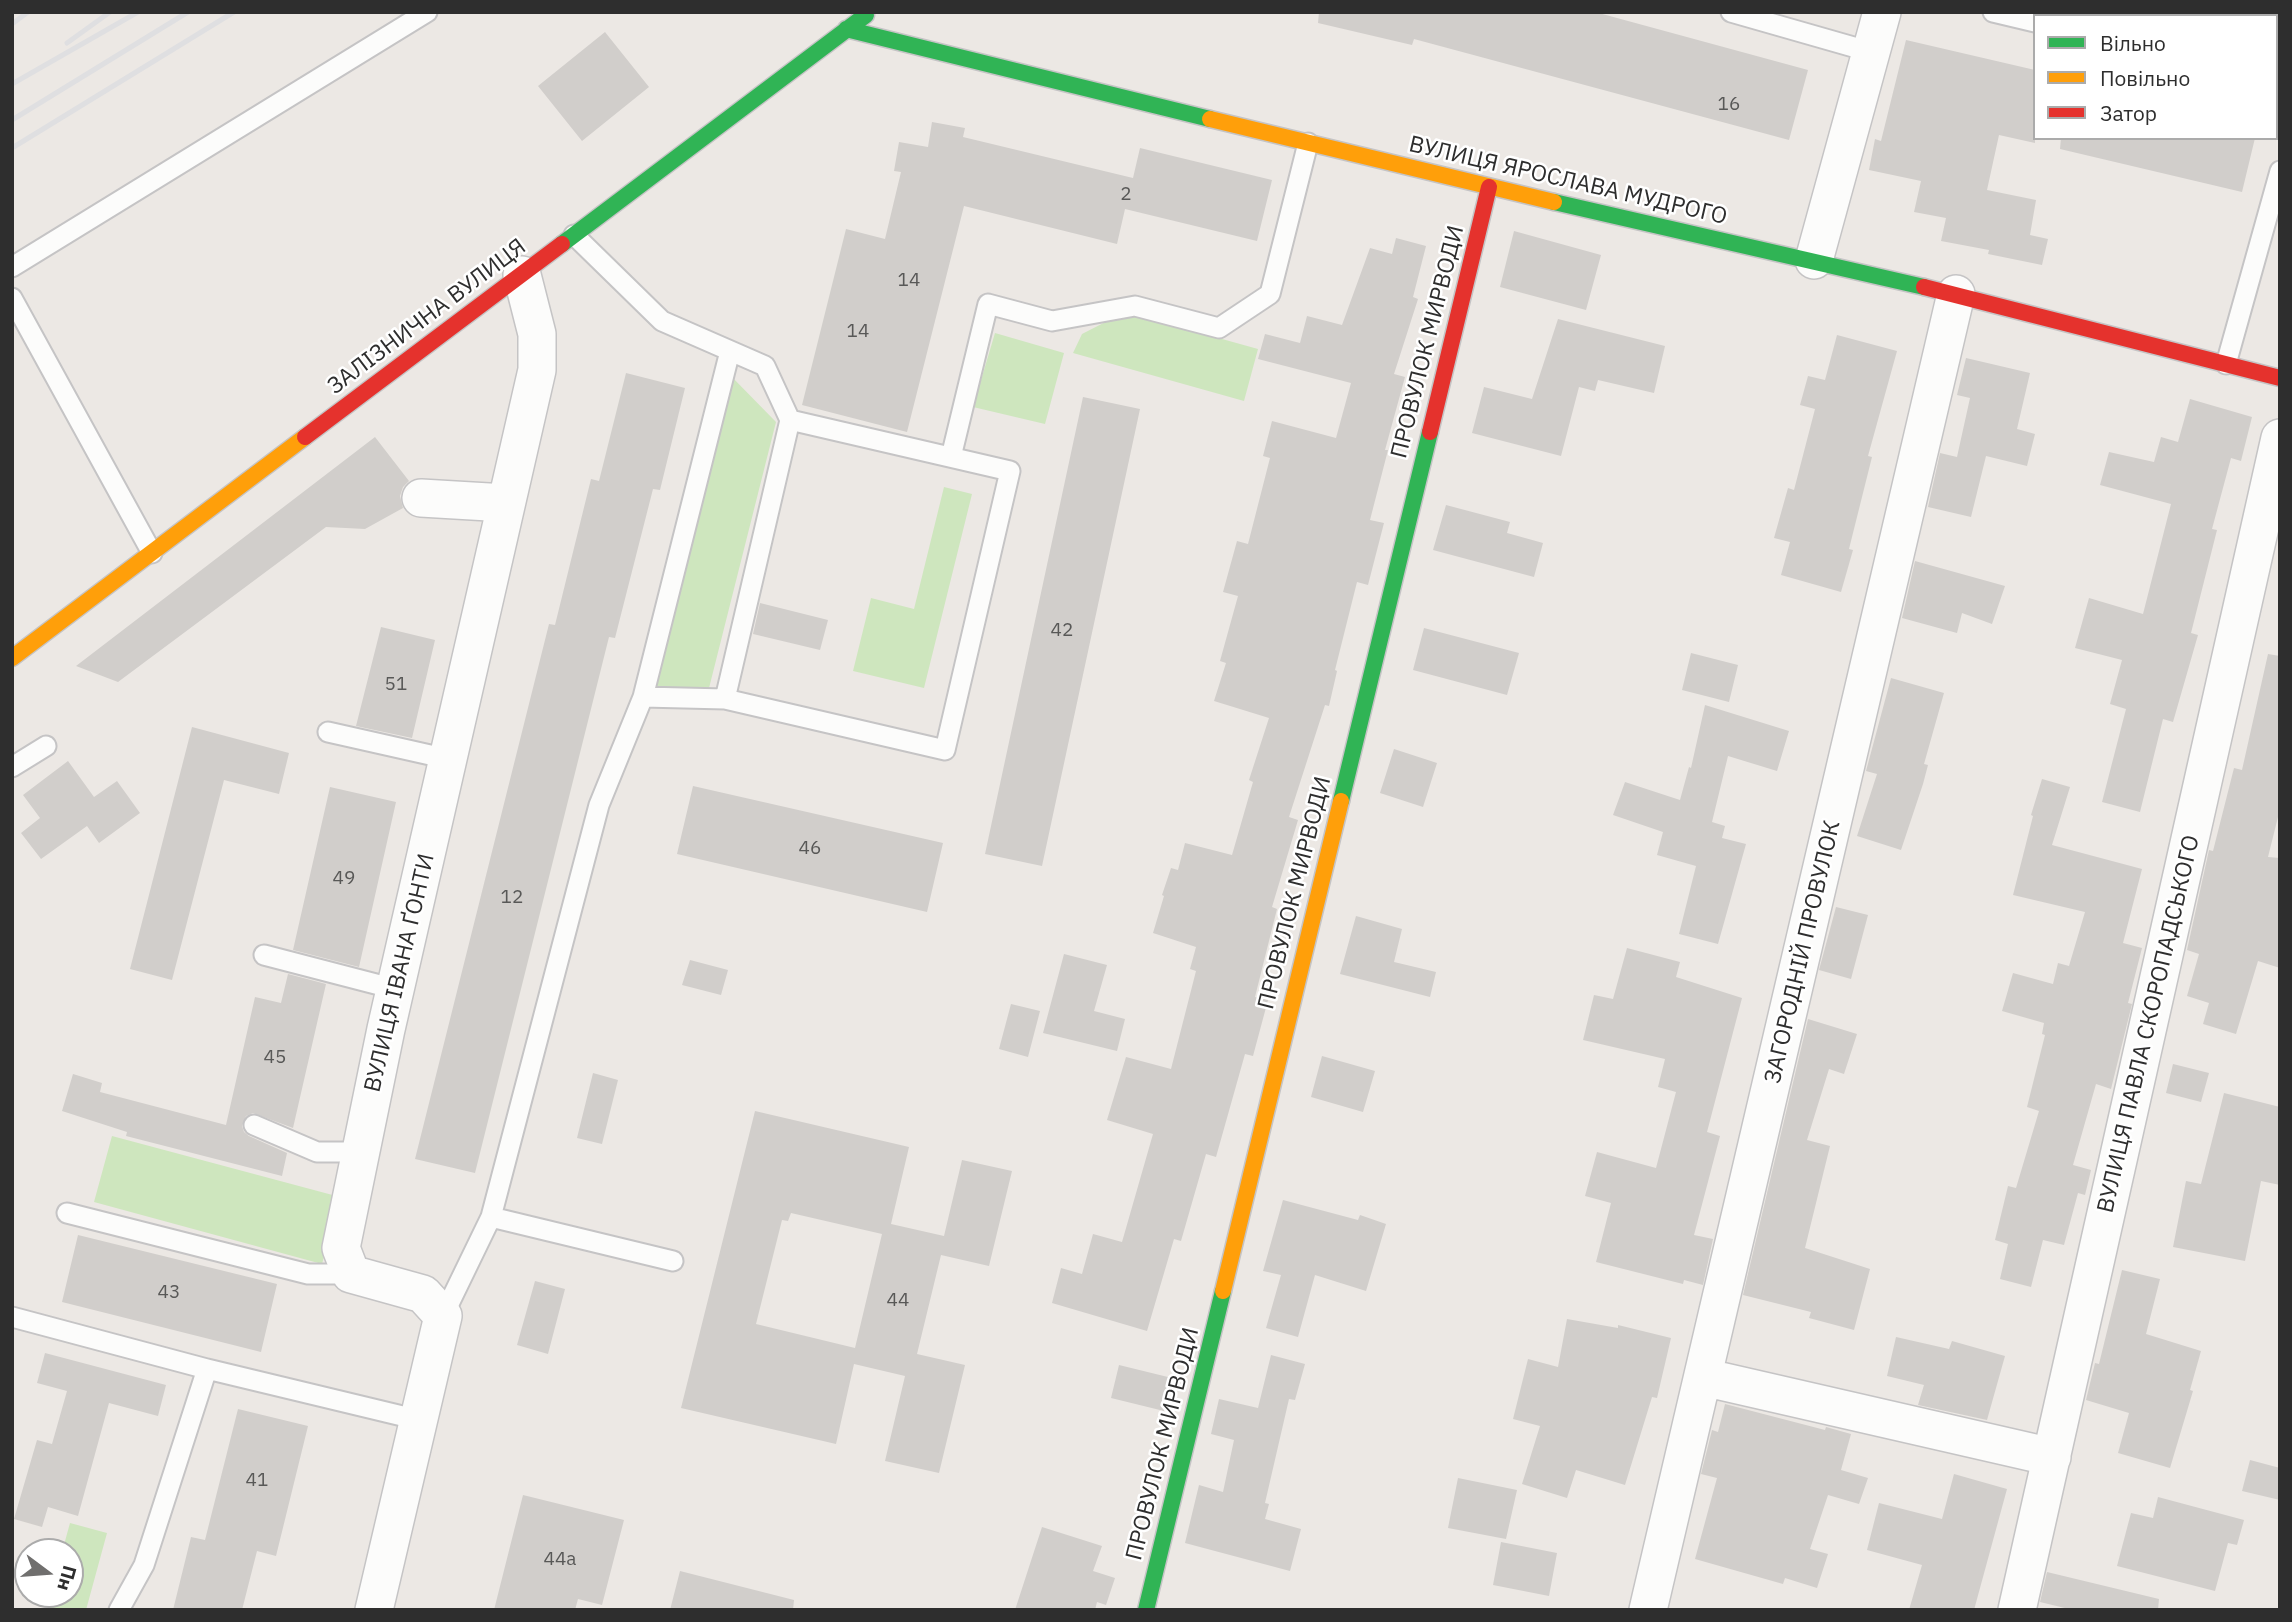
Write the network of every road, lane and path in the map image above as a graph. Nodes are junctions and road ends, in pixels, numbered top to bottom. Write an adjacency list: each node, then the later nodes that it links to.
1 (427, 12): 14 (lane)
2 (869, 12): 7 (street, ЗАЛІЗНИЧНА ВУЛИЦЯ)
3 (1731, 12): 8 (lane)
4 (1882, 12): 8 (street)
5 (1993, 12): 6 (lane)
6 (2033, 22)
7 (846, 29): 9 (street, ВУЛИЦЯ ЯРОСЛАВА МУДРОГО); 12 (street, ЗАЛІЗНИЧНА ВУЛИЦЯ)
8 (1871, 52): 13 (street)
9 (1308, 143): 11 (street, ВУЛИЦЯ ЯРОСЛАВА МУДРОГО); 23 (lane)
10 (2280, 172): 19 (lane)
11 (1489, 187): 13 (street, ВУЛИЦЯ ЯРОСЛАВА МУДРОГО); 50 (street, ПРОВУЛОК МИРВОДИ)
12 (574, 235): 15 (street, ЗАЛІЗНИЧНА ВУЛИЦЯ); 18 (lane)
13 (1814, 261): 16 (street, ВУЛИЦЯ ЯРОСЛАВА МУДРОГО)
14 (12, 267)
15 (522, 275): 25 (street, ВУЛИЦЯ ІВАНА ҐОНТИ); 26 (street, ЗАЛІЗНИЧНА ВУЛИЦЯ)
16 (1956, 294): 19 (street, ВУЛИЦЯ ЯРОСЛАВА МУДРОГО); 45 (street, ЗАГОРОДНІЙ ПРОВУЛОК)
17 (12, 298): 26 (lane)
18 (730, 351): 21 (lane); 28 (lane)
19 (2226, 364): 20 (street, ВУЛИЦЯ ЯРОСЛАВА МУДРОГО)
20 (2280, 377)
21 (790, 420): 23 (lane); 29 (lane)
22 (2280, 438): 47 (street, ВУЛИЦЯ ПАВЛА СКОРОПАДСЬКОГО)
23 (951, 457): 29 (lane)
24 (421, 498): 25 (street)
25 (506, 503): 32 (street, ВУЛИЦЯ ІВАНА ҐОНТИ)
26 (152, 553): 27 (street, ЗАЛІЗНИЧНА ВУЛИЦЯ)
27 (12, 658)
28 (643, 697): 29 (lane); 39 (lane)
29 (725, 699)
30 (328, 732): 32 (lane)
31 (46, 746): 33 (lane)
32 (448, 759): 35 (street, ВУЛИЦЯ ІВАНА ҐОНТИ)
33 (12, 767)
34 (264, 955): 35 (lane)
35 (395, 989): 37 (street, ВУЛИЦЯ ІВАНА ҐОНТИ)
36 (254, 1125): 37 (lane)
37 (360, 1152): 41 (street, ВУЛИЦЯ ІВАНА ҐОНТИ)
38 (66, 1213): 41 (lane)
39 (491, 1217): 40 (lane); 43 (lane)
40 (673, 1261)
41 (351, 1274): 43 (street)
42 (12, 1317): 44 (lane)
43 (443, 1317): 46 (street)
44 (207, 1369): 46 (lane); 48 (lane)
45 (1703, 1377): 47 (street); 51 (street, ЗАГОРОДНІЙ ПРОВУЛОК)
46 (419, 1420): 49 (street)
47 (2052, 1457): 52 (street, ВУЛИЦЯ ПАВЛА СКОРОПАДСЬКОГО)
48 (119, 1610)
49 (374, 1610)
50 (1146, 1610)
51 (1648, 1610)
52 (2017, 1610)

